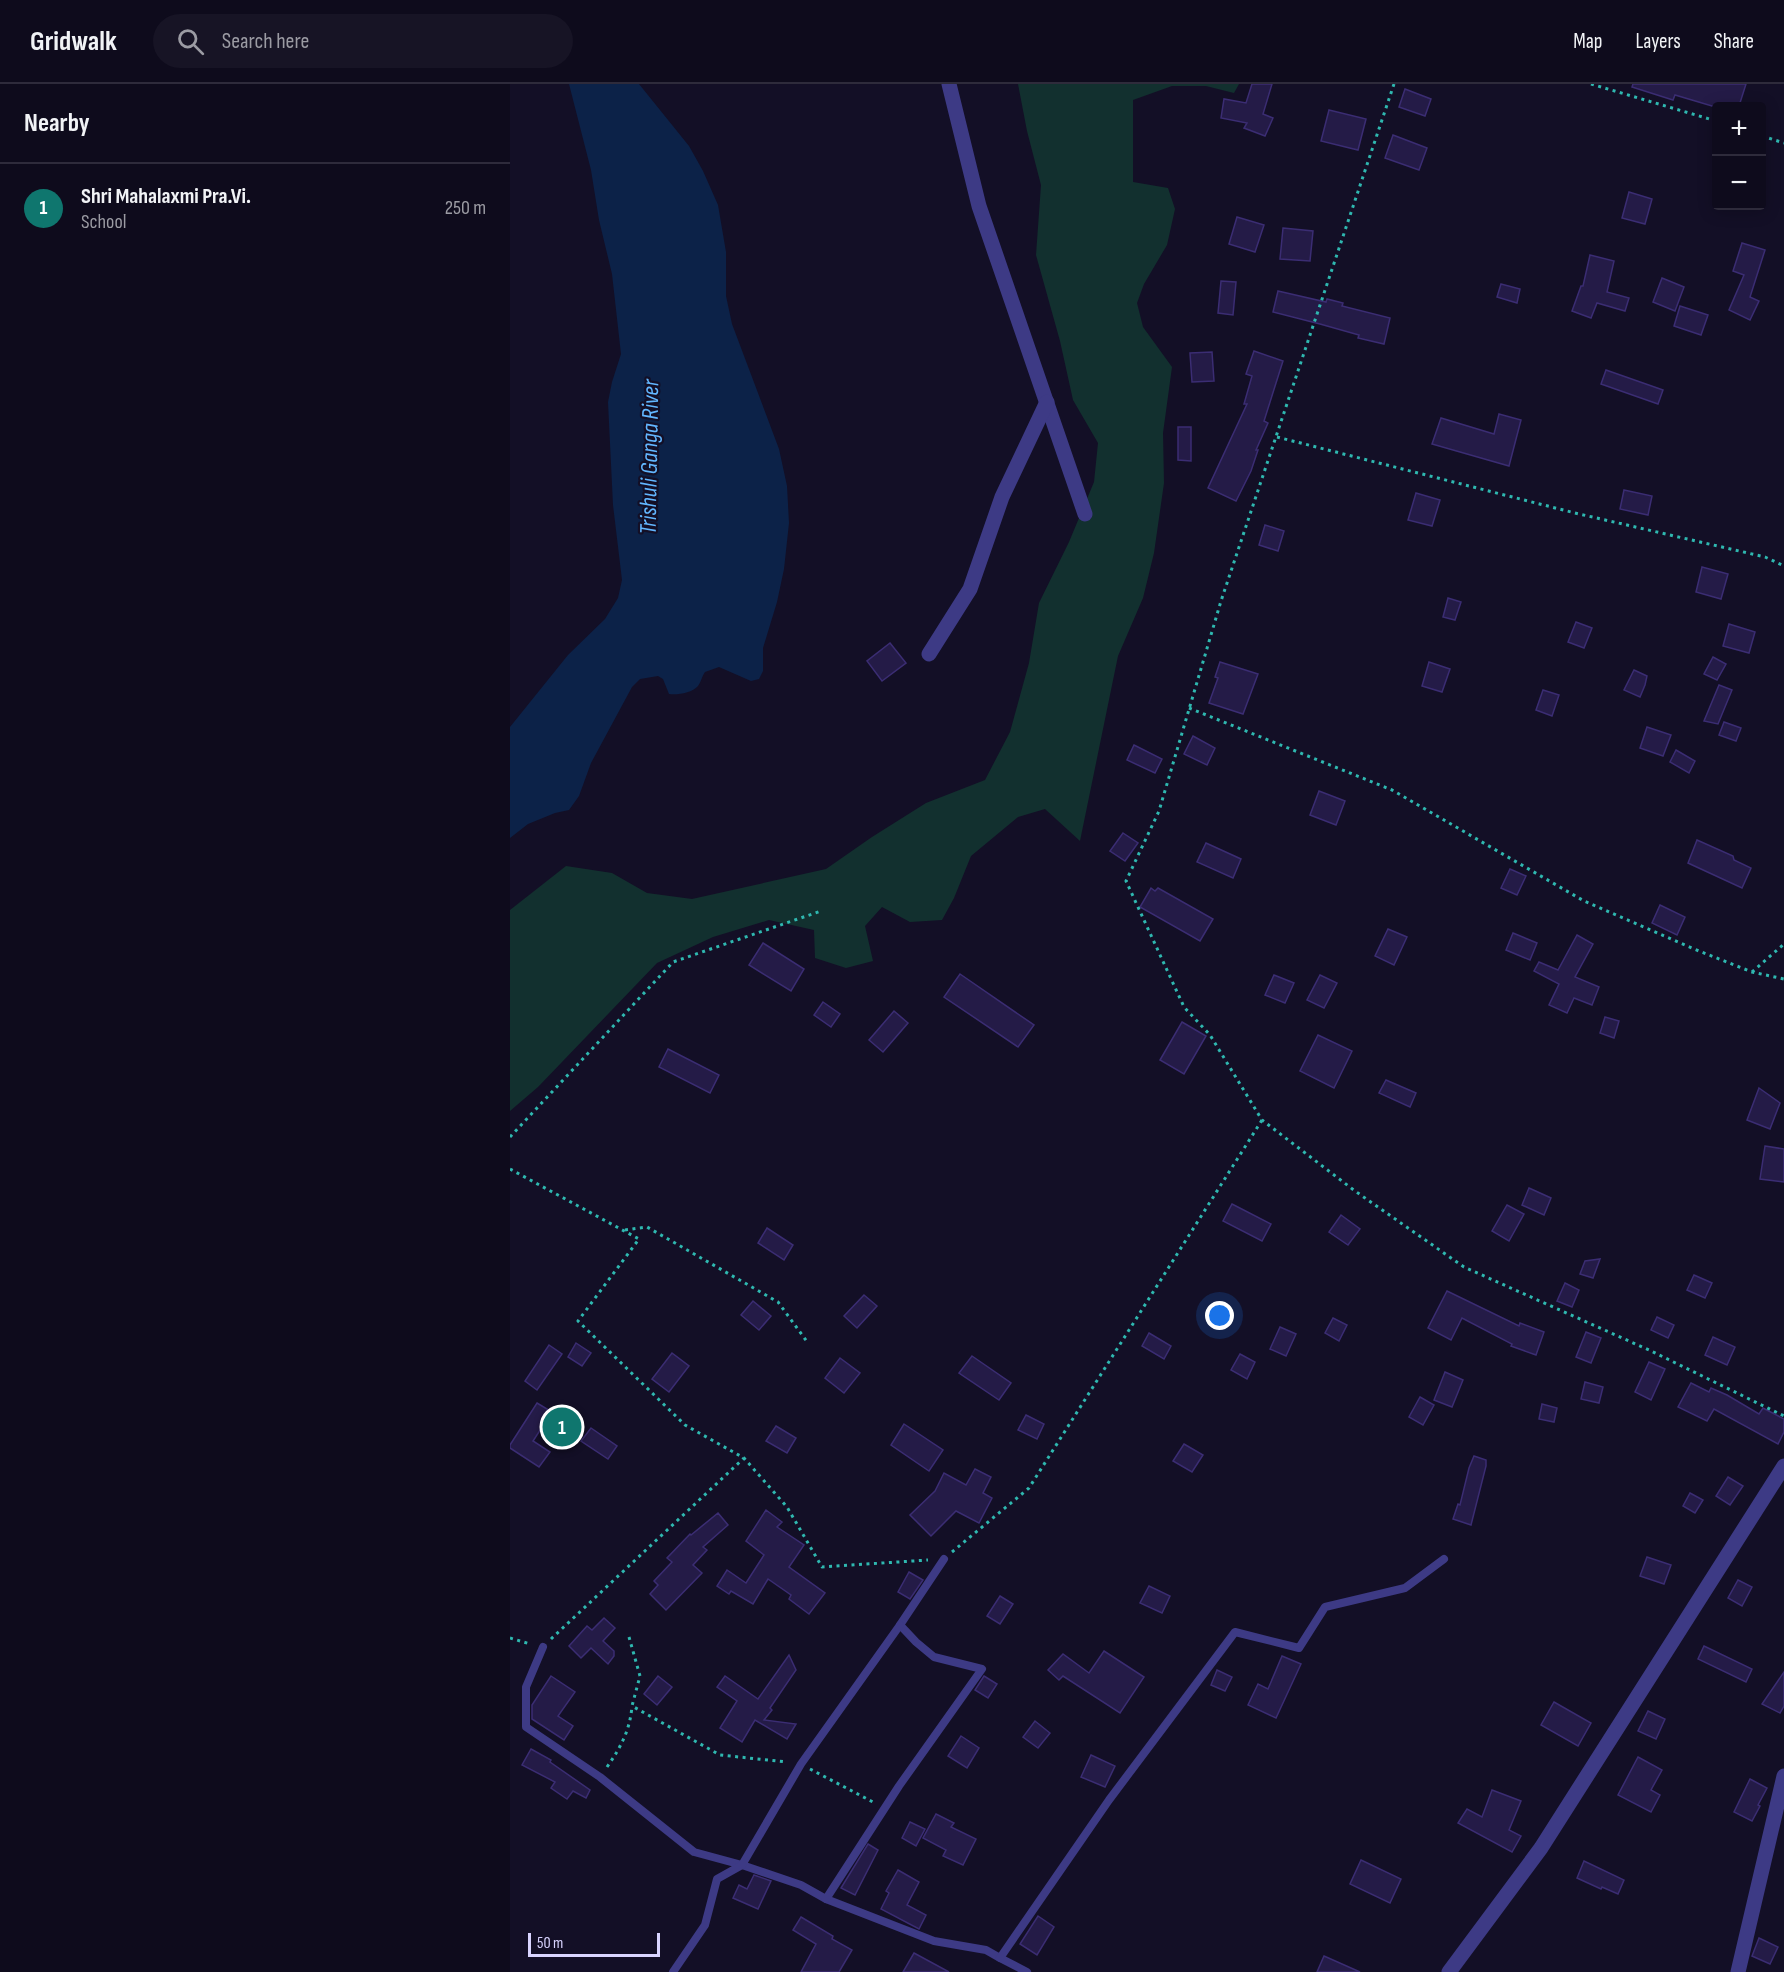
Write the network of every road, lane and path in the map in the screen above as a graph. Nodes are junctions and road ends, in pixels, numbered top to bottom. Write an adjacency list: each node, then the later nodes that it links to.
1 (949, 84): 7 (street)
2 (1394, 84): 8 (path)
3 (1591, 84): 4 (path)
4 (1712, 120)
5 (1766, 138): 6 (path)
6 (1784, 143)
7 (1047, 402): 9 (street); 11 (street)
8 (1277, 436): 10 (path); 12 (path)
9 (1085, 514)
10 (1784, 566)
11 (929, 654)
12 (1189, 708): 15 (path); 17 (path)
13 (822, 911): 18 (path)
14 (1784, 944): 15 (path)
15 (1752, 972): 16 (path)
16 (1784, 979)
17 (1262, 1120): 22 (path); 25 (path)
18 (510, 1137)
19 (510, 1169): 20 (path)
20 (623, 1230): 21 (path); 23 (path)
21 (808, 1343)
22 (1784, 1416)
23 (744, 1458): 25 (path); 30 (path)
24 (1784, 1466): 41 (street)
25 (944, 1559): 27 (lane)
26 (1444, 1559): 38 (lane)
27 (900, 1625): 32 (lane); 35 (lane)
28 (629, 1637): 31 (path)
29 (510, 1638): 30 (path)
30 (543, 1647): 34 (lane)
31 (632, 1706): 32 (path); 34 (path)
32 (801, 1764): 35 (path); 36 (lane)
33 (1784, 1776): 42 (street)
34 (600, 1777): 36 (lane)
35 (886, 1809): 37 (lane)
36 (742, 1865): 37 (lane); 39 (lane)
37 (826, 1899): 38 (lane)
38 (1000, 1958): 40 (lane)
39 (673, 1972)
40 (1027, 1972)
41 (1449, 1972)
42 (1738, 1972)

